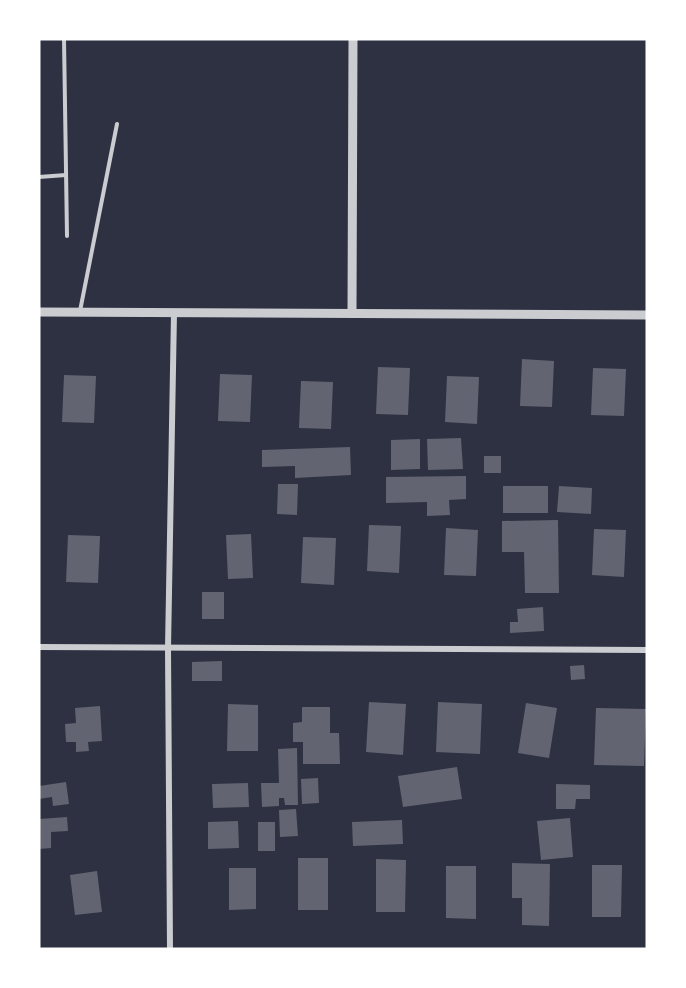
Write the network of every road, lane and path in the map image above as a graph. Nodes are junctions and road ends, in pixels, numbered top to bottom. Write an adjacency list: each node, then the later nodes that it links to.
1 (64, 39): 4 (lane)
2 (353, 39): 10 (street)
3 (117, 124): 8 (lane)
4 (66, 175): 5 (lane); 6 (lane)
5 (39, 177)
6 (67, 236)
7 (39, 312): 8 (street)
8 (80, 312): 9 (street)
9 (174, 312): 10 (street); 13 (street)
10 (352, 312): 11 (street)
11 (647, 315)
12 (39, 647): 13 (street)
13 (168, 648): 14 (street); 15 (street)
14 (647, 650)
15 (170, 949)

